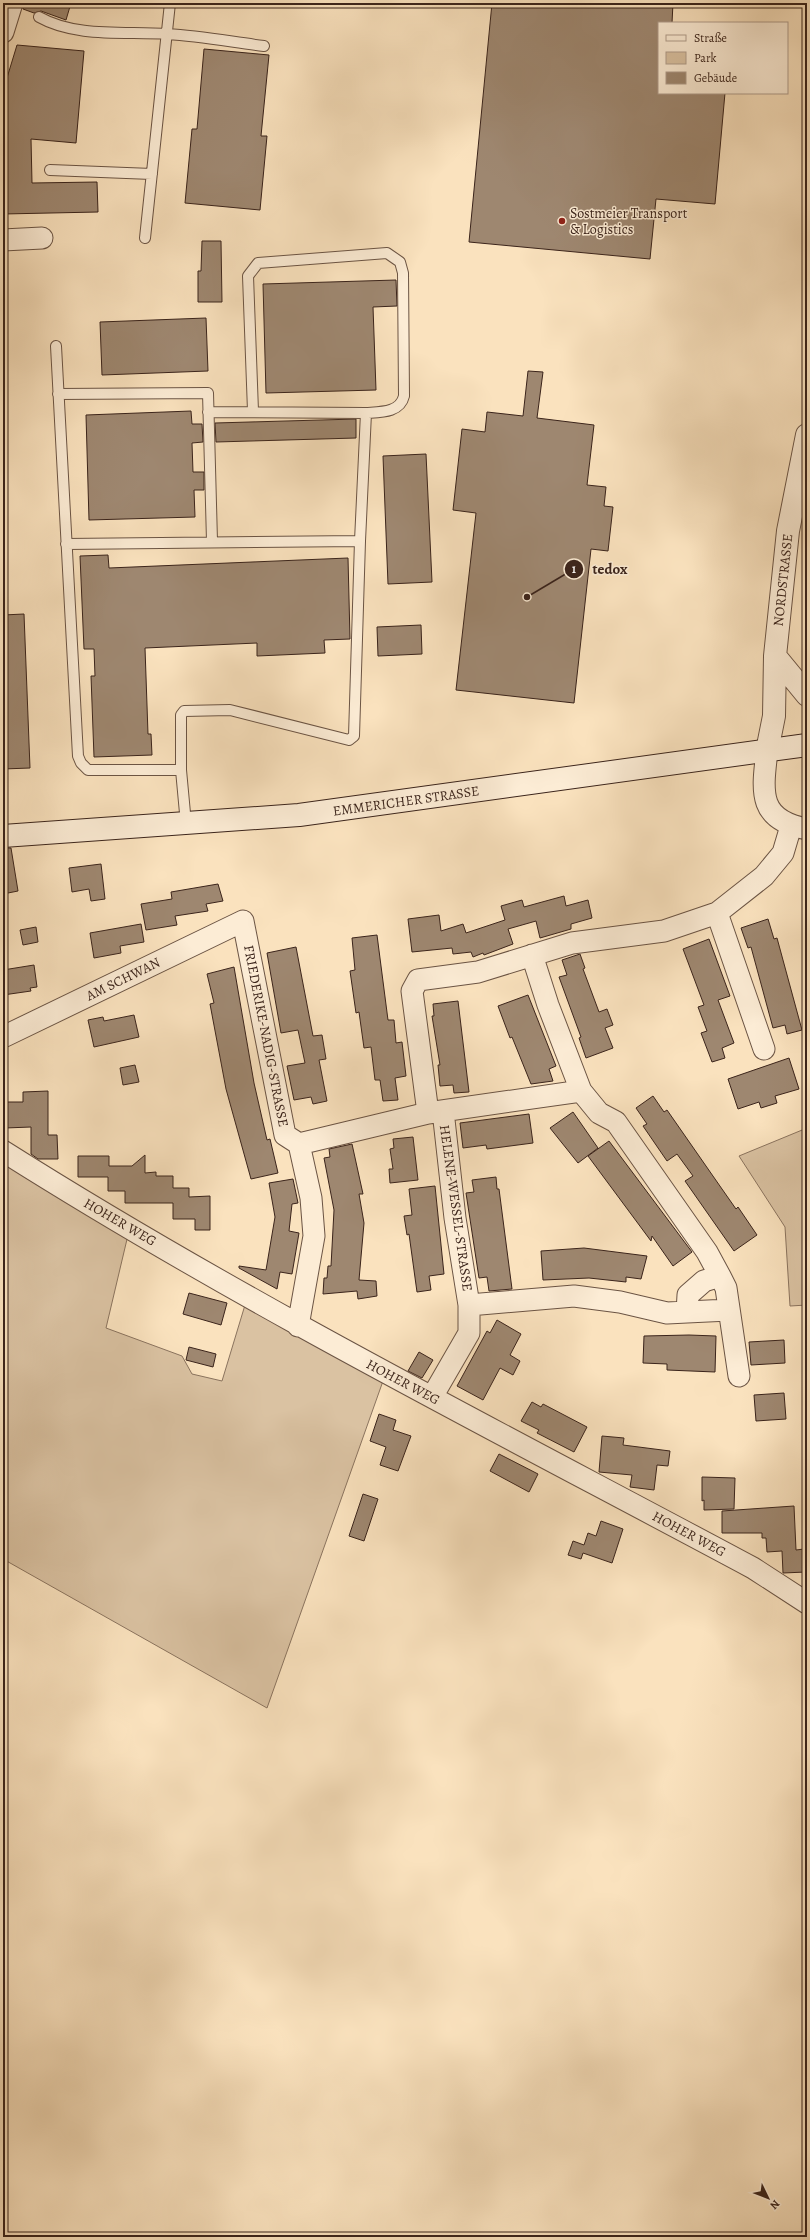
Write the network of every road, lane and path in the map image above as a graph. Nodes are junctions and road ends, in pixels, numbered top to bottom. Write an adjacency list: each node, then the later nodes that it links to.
1 (12, 3): 4 (street)
2 (170, 3): 5 (lane)
3 (39, 17): 5 (lane)
4 (3, 32)
5 (167, 34): 6 (lane); 8 (lane)
6 (264, 46)
7 (50, 170): 8 (lane)
8 (152, 174): 10 (lane)
9 (42, 238): 11 (street)
10 (145, 238)
11 (3, 240)
12 (56, 346): 13 (lane)
13 (58, 394): 15 (lane); 20 (lane)
14 (253, 411): 15 (lane); 16 (lane); 16 (lane)
15 (208, 412): 18 (lane)
16 (366, 413): 19 (lane)
17 (807, 434): 21 (main road, NORDSTRASSE)
18 (212, 541): 19 (lane); 20 (lane)
19 (360, 541): 25 (lane)
20 (66, 544): 25 (lane)
21 (775, 656): 22 (main road); 24 (main road, NORDSTRASSE)
22 (807, 695)
23 (807, 745): 24 (main road, EMMERICHER STRASSE)
24 (766, 751): 26 (main road, EMMERICHER STRASSE); 27 (street)
25 (181, 770): 26 (lane)
26 (186, 824): 28 (main road, EMMERICHER STRASSE)
27 (799, 828): 29 (street)
28 (3, 836)
29 (717, 913): 31 (street); 33 (street)
30 (243, 921): 32 (street, AM SCHWAN); 36 (street, FRIEDERIKE-NADIG-STRASSE)
31 (532, 955): 34 (street); 35 (street, HELENE-WESSEL-STRASSE)
32 (3, 1037)
33 (764, 1049)
34 (581, 1091): 35 (street, FRIEDERIKE-NADIG-STRASSE); 38 (street)
35 (435, 1112): 36 (street, FRIEDERIKE-NADIG-STRASSE); 39 (street, HELENE-WESSEL-STRASSE)
36 (300, 1144): 42 (street, FRIEDERIKE-NADIG-STRASSE)
37 (3, 1151): 42 (street, HOHER WEG)
38 (720, 1276): 40 (street); 41 (street)
39 (469, 1306): 41 (street, HELENE-WESSEL-STRASSE); 44 (street, HELENE-WESSEL-STRASSE)
40 (730, 1310): 41 (street, HELENE-WESSEL-STRASSE); 43 (street)
41 (677, 1312)
42 (298, 1326): 44 (street, HOHER WEG)
43 (739, 1376)
44 (432, 1397): 45 (street, HOHER WEG)
45 (807, 1603)

